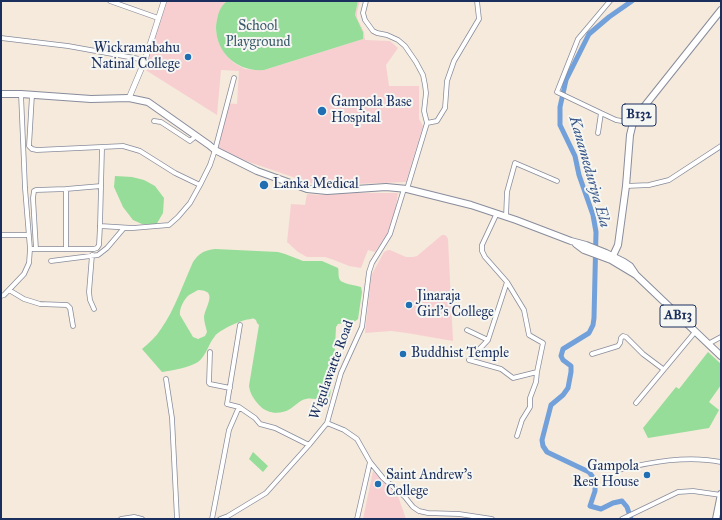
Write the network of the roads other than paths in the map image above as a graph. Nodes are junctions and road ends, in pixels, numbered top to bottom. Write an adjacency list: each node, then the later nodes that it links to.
1 (110, 1): 7 (street)
2 (164, 1): 7 (street)
3 (366, 1): 17 (street)
4 (477, 1): 17 (street)
5 (610, 1): 15 (street)
6 (721, 10): 18 (main road, B132)
7 (158, 18): 9 (street)
8 (1, 38): 9 (street)
9 (144, 60): 14 (street)
10 (234, 78): 23 (street)
11 (1, 94): 12 (main road, AB13)
12 (21, 94): 13 (main road, AB13); 35 (street)
13 (32, 95): 14 (main road, AB13); 22 (street)
14 (129, 98): 20 (main road, AB13)
15 (601, 113): 18 (street); 19 (street)
16 (154, 121): 20 (street)
17 (427, 123): 29 (street, Wigulawatte Road)
18 (633, 124): 27 (main road, B132)
19 (598, 133)
20 (196, 136): 23 (main road, AB13)
21 (721, 146): 27 (street)
22 (102, 148): 25 (street); 26 (street)
23 (215, 150): 25 (street); 29 (main road, AB13)
24 (557, 181): 31 (street)
25 (200, 185): 33 (street)
26 (101, 186): 28 (street); 32 (street)
27 (626, 186): 40 (main road, B132)
28 (66, 189): 37 (street); 38 (street)
29 (406, 189): 30 (main road, AB13); 62 (street, Wigulawatte Road)
30 (497, 214): 31 (main road, AB13); 42 (street)
31 (506, 216): 40 (main road, AB13)
32 (100, 226): 33 (street); 38 (street)
33 (124, 228): 39 (street)
34 (1, 235): 35 (street)
35 (29, 235): 36 (street)
36 (30, 248): 37 (street); 43 (street)
37 (36, 248): 38 (street)
38 (66, 249)
39 (92, 255): 41 (street); 45 (street)
40 (611, 258): 49 (main road, AB13)
41 (51, 261)
42 (506, 282): 51 (street); 57 (street)
43 (9, 290): 44 (street); 47 (street)
44 (1, 296)
45 (94, 309)
46 (240, 325): 59 (street)
47 (73, 326)
48 (467, 330): 51 (street)
49 (695, 332): 52 (main road, AB13); 56 (street)
50 (721, 337): 52 (street)
51 (488, 340): 57 (street)
52 (708, 344): 55 (main road, AB13)
53 (210, 352): 59 (street)
54 (592, 354): 56 (street)
55 (721, 356)
56 (663, 369): 60 (street)
57 (537, 372): 63 (street)
58 (166, 379): 71 (street)
59 (230, 388): 61 (street)
60 (636, 403)
61 (239, 406): 64 (street); 72 (street)
62 (327, 424): 64 (street, Wigulawatte Road); 65 (street)
63 (517, 436)
64 (309, 445): 73 (street, Wigulawatte Road)
65 (370, 462): 74 (street); 75 (street)
66 (721, 462): 67 (street)
67 (618, 470)
68 (721, 494): 76 (street); 77 (main road)
69 (121, 519): 70 (street)
70 (142, 519)
71 (177, 519)
72 (212, 519)
73 (220, 519)
74 (357, 519)
75 (492, 519)
76 (622, 519)
77 (716, 519)

